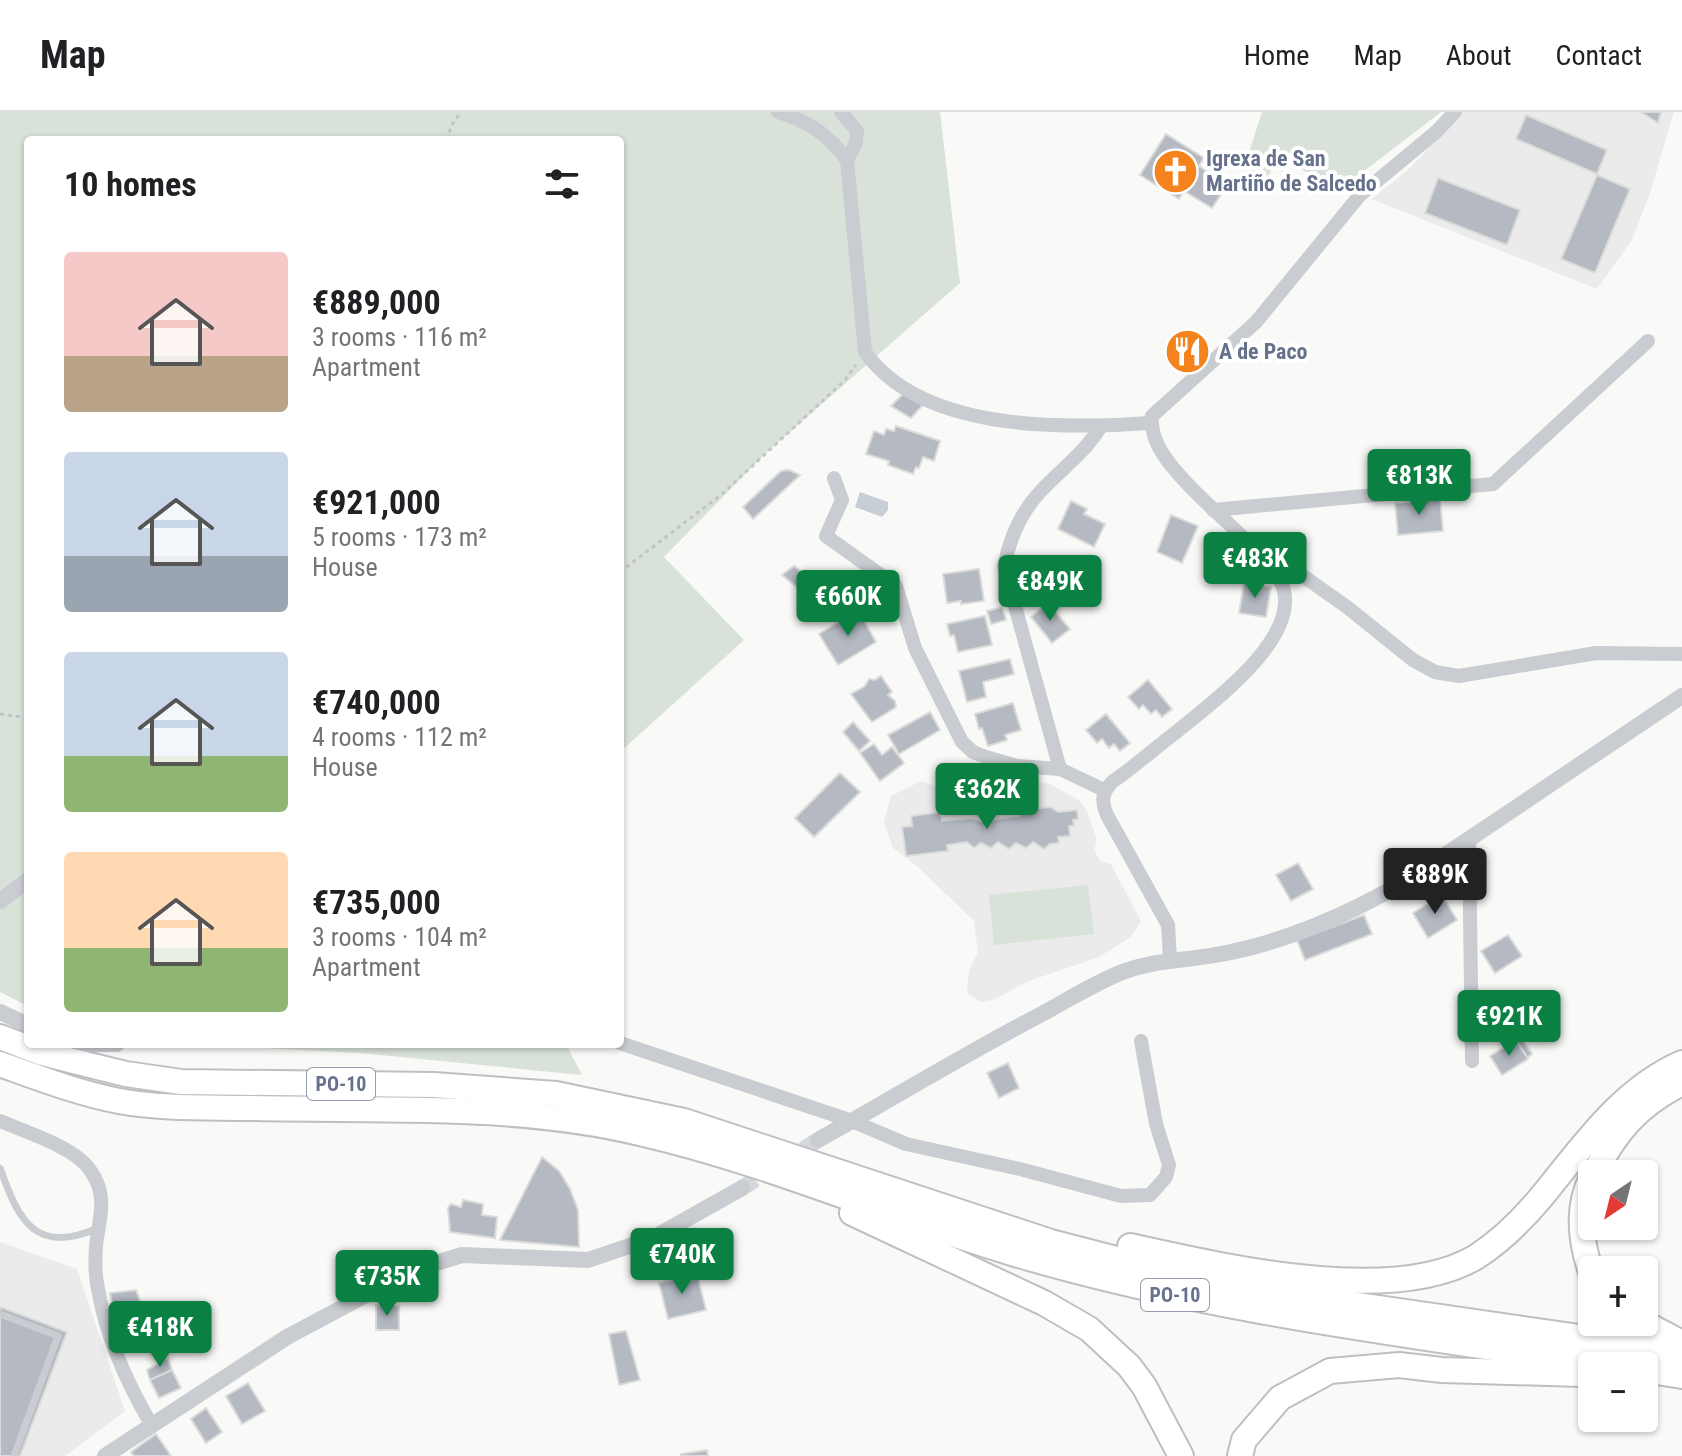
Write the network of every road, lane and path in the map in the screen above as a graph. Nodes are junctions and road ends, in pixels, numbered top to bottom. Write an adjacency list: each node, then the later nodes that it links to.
1 (461, 112): 5 (path)
2 (778, 112): 6 (street)
3 (841, 112): 6 (street)
4 (1455, 112): 9 (street)
5 (448, 136)
6 (847, 160): 8 (street)
7 (1648, 341): 12 (street)
8 (865, 352): 10 (street); 14 (path)
9 (1151, 423): 10 (street); 12 (street)
10 (1101, 426): 19 (street)
11 (834, 478): 19 (street)
12 (1213, 510): 13 (street)
13 (1256, 550): 15 (street); 20 (street)
14 (624, 569)
15 (1682, 654)
16 (1682, 696): 21 (street)
17 (0, 714): 18 (path)
18 (24, 717)
19 (1060, 769): 20 (street)
20 (1104, 790): 24 (street)
21 (1469, 839): 24 (street); 32 (street)
22 (24, 883): 23 (street)
23 (0, 901)
24 (1170, 960): 37 (street)
25 (0, 1012): 26 (street)
26 (24, 1023)
27 (0, 1037): 30 (highway, PO-10)
28 (1141, 1041): 37 (street)
29 (624, 1044): 37 (street)
30 (24, 1045)
31 (34, 1048): 42 (highway, PO-10)
32 (1472, 1061)
33 (1682, 1063): 42 (highway)
34 (0, 1064): 41 (highway, PO-10)
35 (1682, 1083): 39 (highway)
36 (0, 1121): 43 (street)
37 (852, 1121): 38 (street)
38 (818, 1140)
39 (1602, 1160)
40 (0, 1168): 43 (lane)
41 (745, 1176): 48 (highway, PO-10); 52 (street); 55 (highway)
42 (853, 1177): 47 (highway, PO-10)
43 (100, 1227): 52 (street)
44 (0, 1314): 53 (lane)
45 (1658, 1330): 46 (highway)
46 (1682, 1343)
47 (1682, 1352)
48 (1578, 1360)
49 (1578, 1374): 56 (highway)
50 (1658, 1374): 51 (highway)
51 (1682, 1376)
52 (151, 1424): 54 (street)
53 (14, 1456)
54 (105, 1456)
55 (1181, 1456)
56 (1240, 1456)

